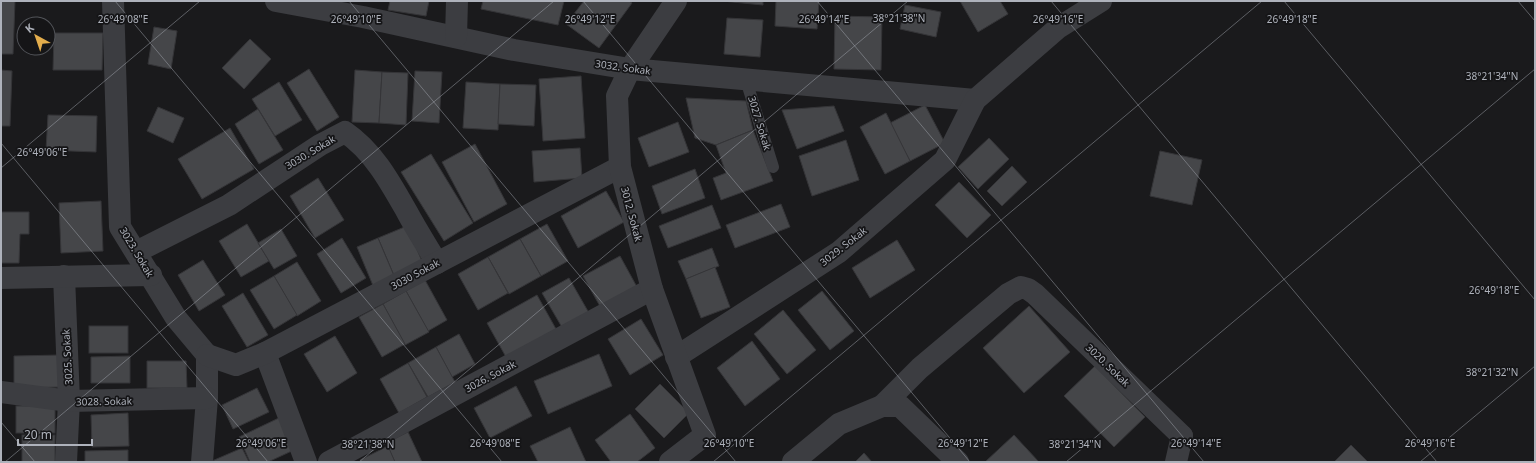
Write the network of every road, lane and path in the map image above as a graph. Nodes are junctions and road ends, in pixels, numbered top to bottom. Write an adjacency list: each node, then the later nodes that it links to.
1 (113, 1): 12 (street, 3023. Sokak)
2 (276, 1): 6 (street, 3032. Sokak)
3 (457, 1): 6 (street)
4 (676, 1): 7 (street, 3012. Sokak)
5 (1101, 1): 9 (street)
6 (456, 37): 7 (street, 3032. Sokak)
7 (630, 69): 8 (street, 3032. Sokak); 10 (street, 3012. Sokak)
8 (746, 80): 9 (street, 3032. Sokak); 11 (lane, 3027. Sokak)
9 (975, 100): 20 (street, 3029. Sokak)
10 (620, 167): 13 (street, 3030 Sokak); 17 (street, 3012. Sokak)
11 (773, 167)
12 (136, 252): 13 (street, 3030. Sokak); 14 (street, 3023. Sokak)
13 (436, 263): 18 (street, 3030 Sokak)
14 (151, 275): 15 (street); 19 (street, 3023. Sokak)
15 (64, 276): 16 (street); 23 (street, 3025. Sokak)
16 (1, 278)
17 (652, 289): 20 (street, 3012. Sokak); 28 (street, 3026. Sokak)
18 (265, 354): 19 (street, 3030 Sokak); 27 (street)
19 (207, 355): 22 (street)
20 (676, 357): 29 (street, 3012. Sokak)
21 (1, 392): 23 (street, 3028. Sokak)
22 (207, 398): 23 (street, 3028. Sokak); 26 (street)
23 (69, 402): 25 (street, 3025. Sokak)
24 (882, 406): 30 (street); 31 (street); 32 (street, 3020. Sokak)
25 (66, 462)
26 (202, 462)
27 (306, 462)
28 (329, 462)
29 (670, 462)
30 (793, 462)
31 (958, 462)
32 (1176, 462)

